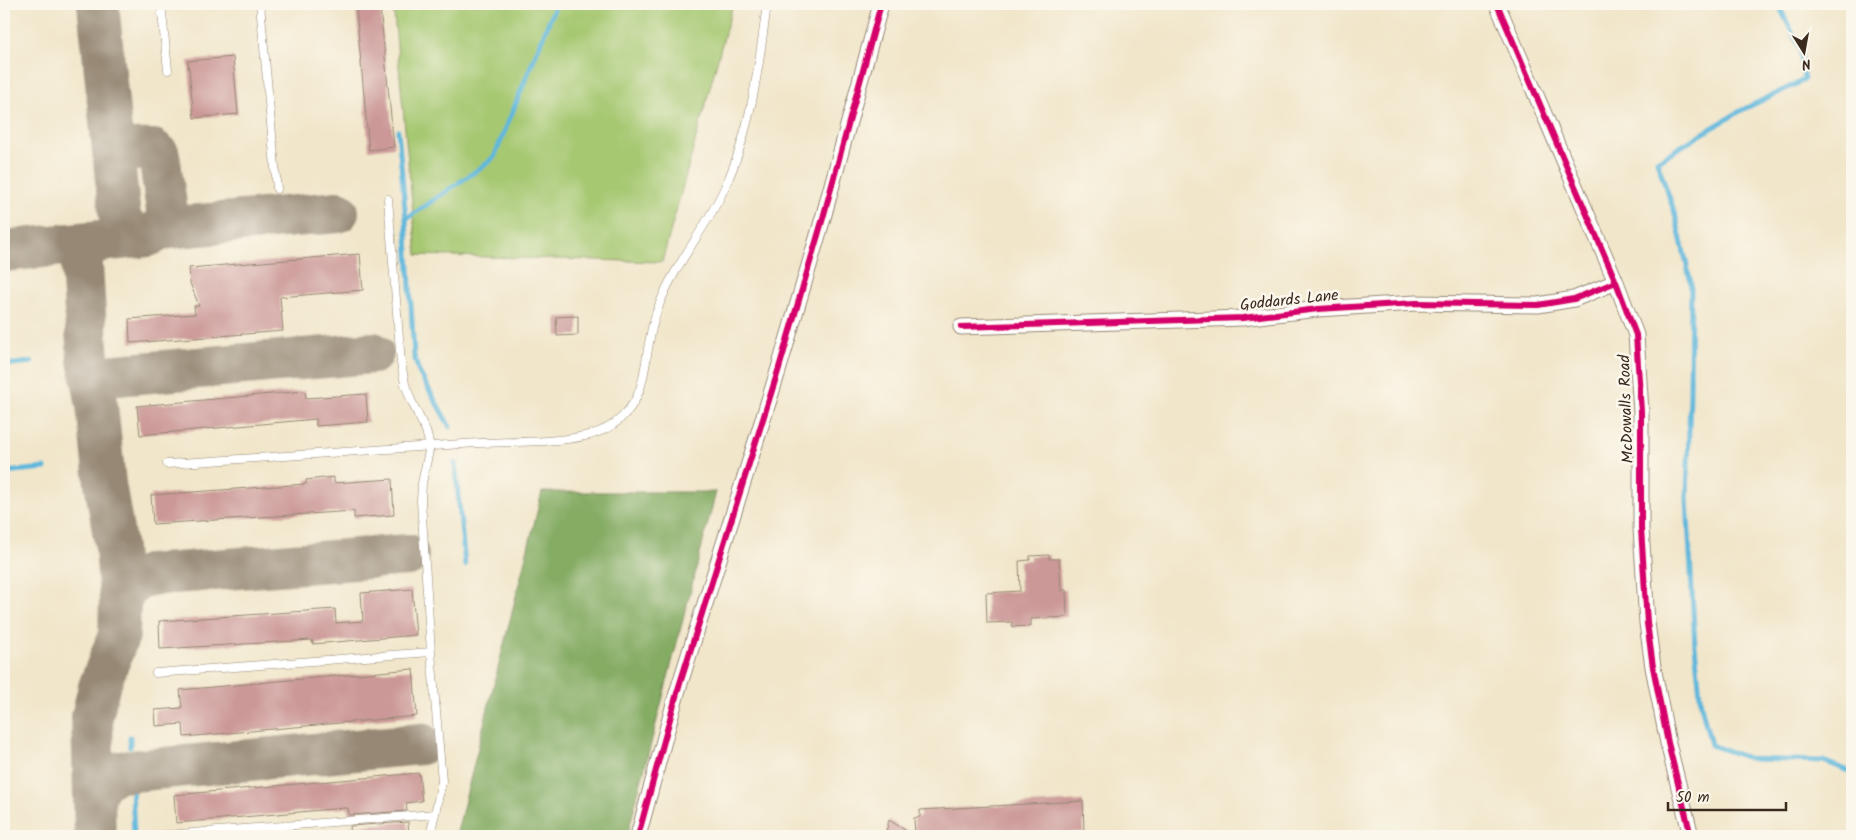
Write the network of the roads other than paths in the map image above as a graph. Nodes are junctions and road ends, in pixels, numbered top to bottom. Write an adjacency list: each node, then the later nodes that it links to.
1 (161, 4): 6 (lane)
2 (260, 4): 7 (lane)
3 (767, 4): 11 (lane)
4 (881, 4): 18 (street)
5 (1497, 4): 9 (street, McDowalls Road)
6 (168, 70)
7 (277, 189)
8 (388, 199): 11 (lane)
9 (1616, 282): 10 (street, Goddards Lane); 19 (street, McDowalls Road)
10 (961, 327)
11 (430, 446): 12 (lane); 13 (lane)
12 (167, 464)
13 (431, 652): 14 (lane); 15 (lane)
14 (156, 673)
15 (436, 814): 16 (lane); 17 (lane)
16 (154, 836)
17 (430, 836)
18 (638, 836)
19 (1691, 836)

